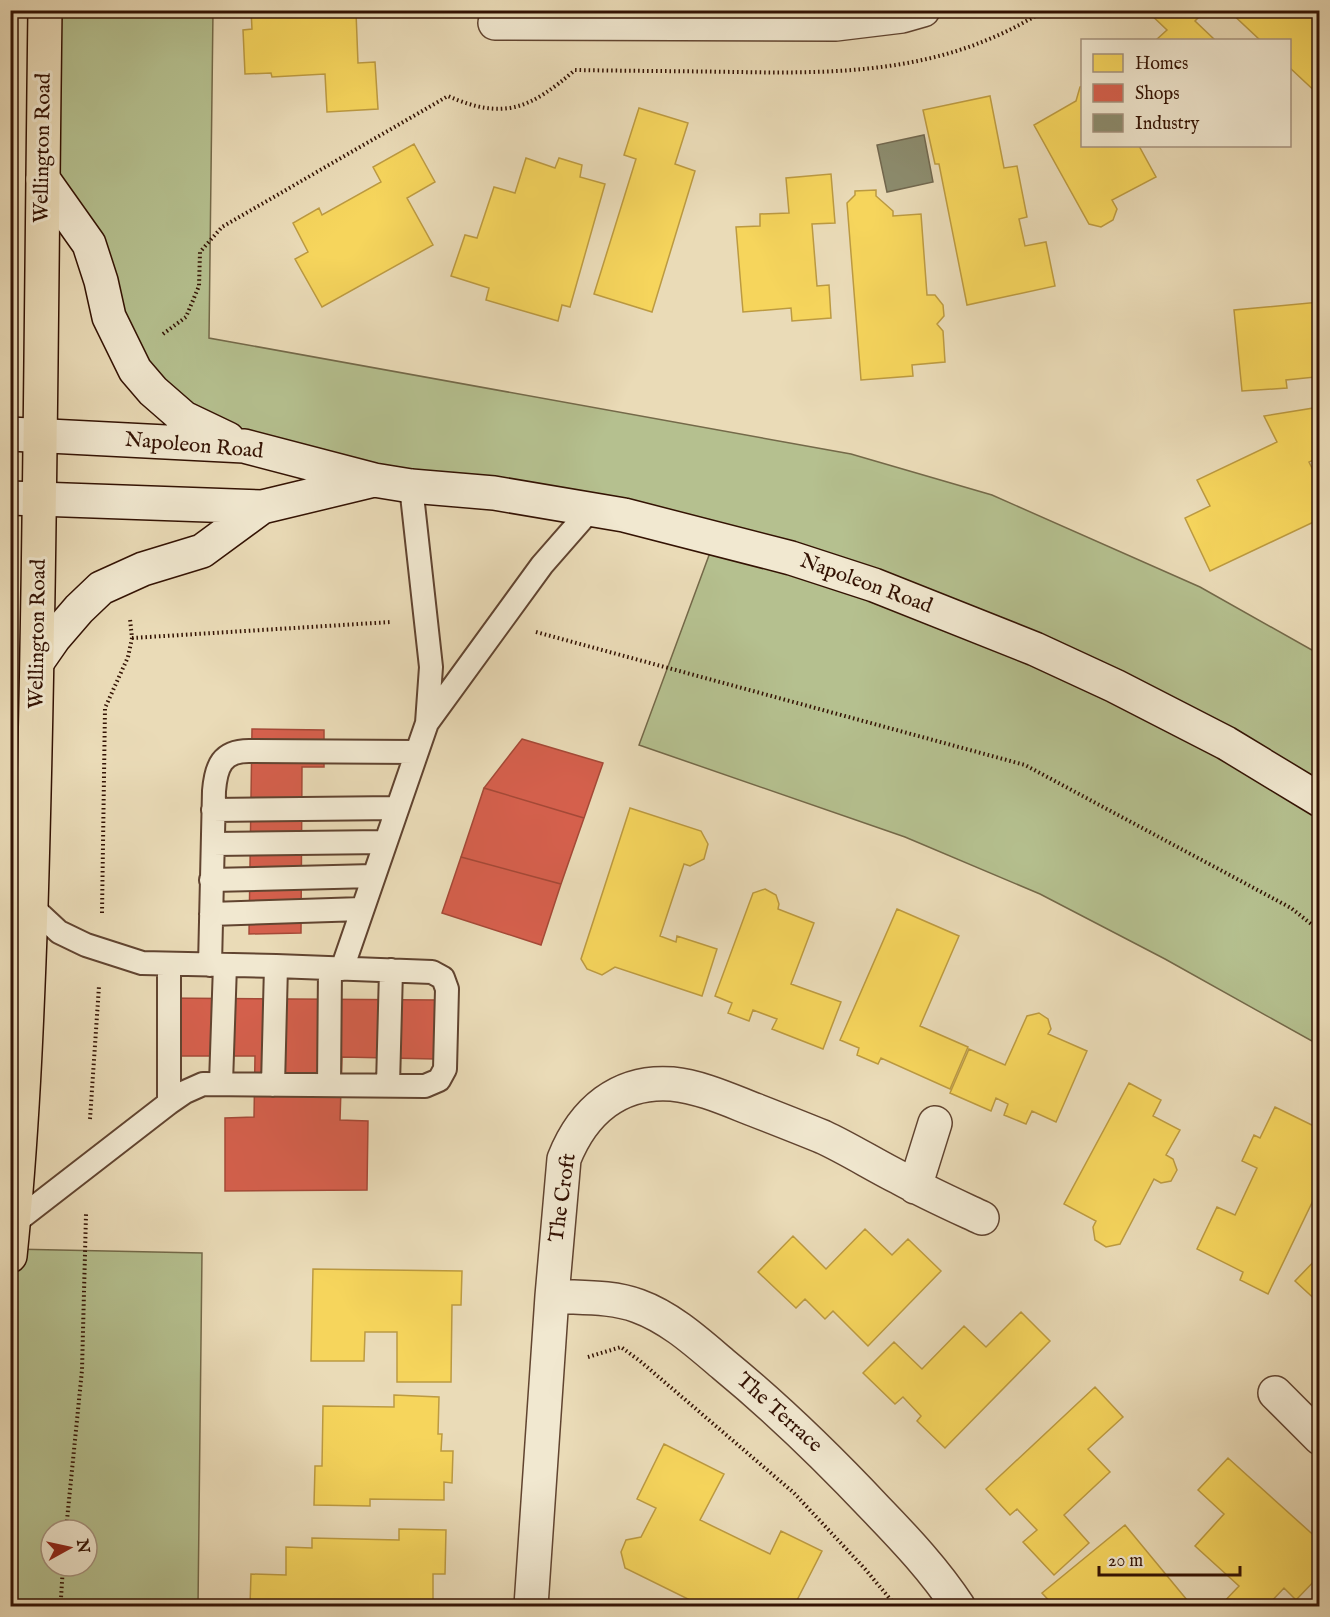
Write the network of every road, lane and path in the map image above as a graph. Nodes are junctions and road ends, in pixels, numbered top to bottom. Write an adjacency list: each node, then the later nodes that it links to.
1 (45, 10): 5 (main road, Wellington Road)
2 (923, 10): 4 (main road)
3 (1045, 10): 6 (path)
4 (495, 23)
5 (43, 179): 7 (main road, Wellington Road); 8 (main road)
6 (155, 338)
7 (26, 434): 8 (main road, Napoleon Road); 11 (main road, Wellington Road)
8 (244, 446): 9 (main road, Napoleon Road)
9 (374, 480): 10 (main road, Napoleon Road); 12 (main road, Napoleon Road)
10 (411, 486): 13 (main road, Napoleon Road); 19 (lane)
11 (26, 498): 12 (main road, Napoleon Road); 18 (main road, Wellington Road)
12 (262, 507): 14 (main road)
13 (591, 509): 19 (lane); 21 (main road, Napoleon Road)
14 (116, 581): 17 (path); 18 (main road)
15 (399, 622): 17 (path)
16 (530, 631): 31 (path)
17 (132, 638): 32 (path)
18 (38, 661): 28 (main road, Wellington Road)
19 (427, 723): 20 (lane)
20 (416, 752): 22 (lane); 23 (lane)
21 (1320, 800)
22 (397, 808): 23 (lane); 24 (lane)
23 (213, 810): 25 (lane)
24 (385, 842): 25 (lane); 26 (lane)
25 (213, 844): 27 (lane)
26 (373, 876): 27 (lane); 29 (lane)
27 (212, 880): 30 (lane)
28 (31, 906): 32 (lane); 47 (main road, Wellington Road)
29 (362, 909): 30 (lane); 36 (lane)
30 (211, 914): 34 (lane)
31 (1320, 931)
32 (102, 950): 33 (lane); 44 (path)
33 (169, 964): 34 (lane); 42 (lane)
34 (218, 965): 35 (lane); 38 (lane)
35 (276, 966): 36 (lane); 39 (lane)
36 (336, 969): 37 (lane); 40 (lane)
37 (391, 970): 41 (lane); 41 (lane)
38 (221, 1083): 39 (lane); 42 (lane)
39 (273, 1085): 40 (lane)
40 (329, 1085): 41 (lane)
41 (388, 1085)
42 (170, 1103): 44 (lane)
43 (936, 1123): 45 (main road)
44 (87, 1166): 47 (lane); 53 (path)
45 (915, 1187): 46 (main road, The Croft); 49 (main road, The Croft)
46 (982, 1218)
47 (14, 1223): 48 (main road, Wellington Road)
48 (10, 1256)
49 (552, 1296): 50 (main road, The Croft); 58 (main road, The Terrace)
50 (547, 1370): 56 (main road, The Croft); 57 (path)
51 (1275, 1393): 52 (main road)
52 (1320, 1438)
53 (67, 1518)
54 (62, 1578): 55 (path)
55 (62, 1606)
56 (531, 1606)
57 (896, 1606)
58 (958, 1606)

